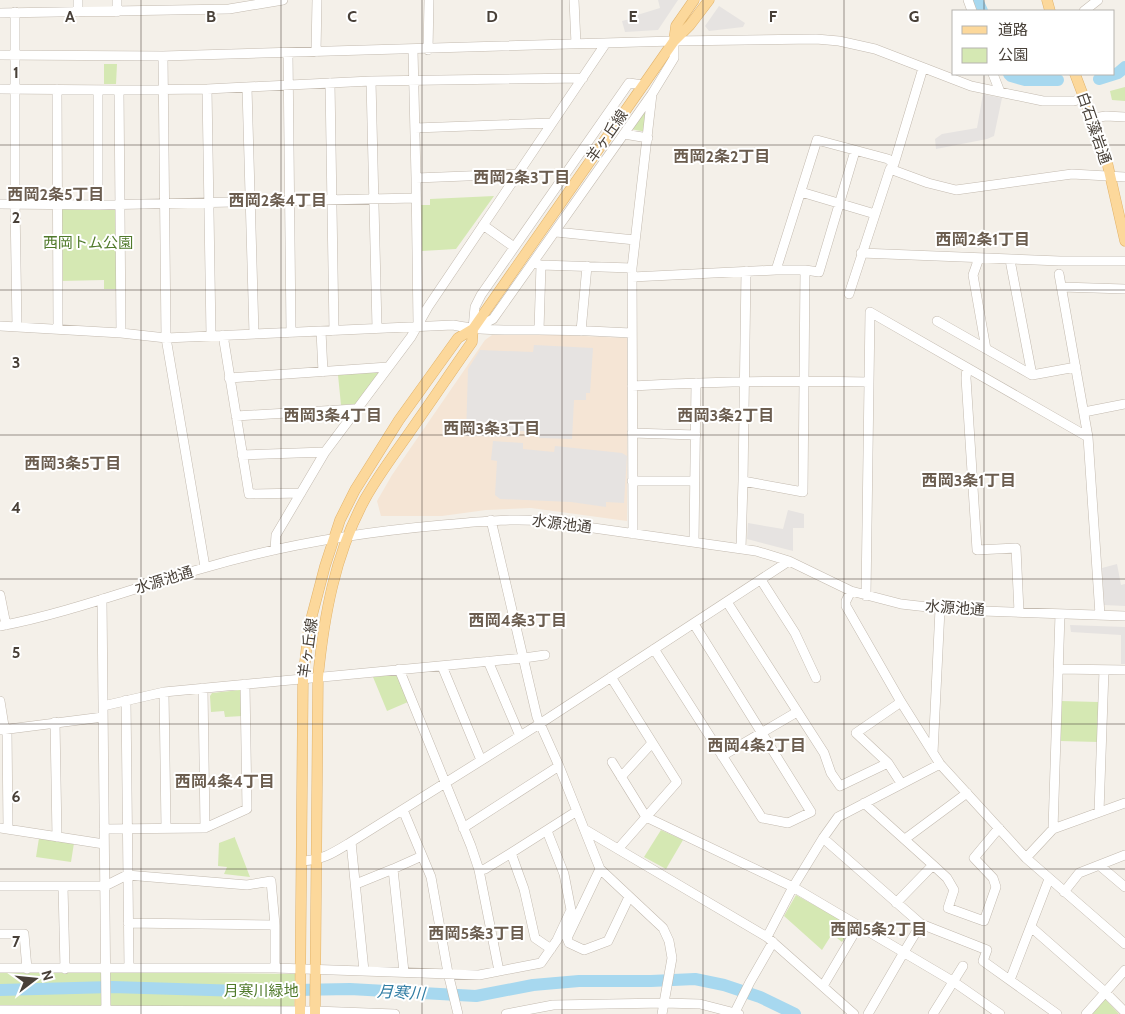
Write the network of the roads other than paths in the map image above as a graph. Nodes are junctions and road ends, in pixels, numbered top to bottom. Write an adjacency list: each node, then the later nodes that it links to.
1 (78, 0): 15 (street)
2 (117, 0): 16 (street)
3 (283, 0): 10 (street)
4 (317, 0): 22 (street)
5 (429, 0): 21 (street)
6 (574, 0): 18 (street)
7 (694, 0): 17 (main road, 羊ヶ丘線)
8 (708, 0): 17 (main road, 羊ヶ丘線)
9 (1098, 0): 12 (street)
10 (271, 1): 11 (street)
11 (229, 4): 16 (street)
12 (1085, 10)
13 (0, 12): 14 (street)
14 (15, 12): 15 (street); 25 (street)
15 (78, 12): 16 (street)
16 (118, 12)
17 (674, 41): 19 (street); 27 (street); 35 (main road, 羊ヶ丘線); 45 (street)
18 (576, 44): 19 (street); 21 (street)
19 (606, 44): 30 (street)
20 (412, 50): 21 (street); 22 (street); 32 (street)
21 (428, 50)
22 (316, 52): 23 (street)
23 (288, 53): 26 (street); 34 (street)
24 (0, 54): 25 (street)
25 (15, 55): 26 (street); 38 (street)
26 (163, 56): 40 (street)
27 (923, 68): 44 (street); 54 (street)
28 (993, 75): 44 (street)
29 (1075, 75): 46 (main road, 白石藻岩通)
30 (583, 78): 32 (street); 49 (street)
31 (371, 81): 32 (street); 33 (street); 61 (street)
32 (413, 81): 50 (street)
33 (330, 83): 34 (street); 62 (street)
34 (289, 84): 36 (street); 65 (street)
35 (643, 85): 78 (street); 99 (main road, 羊ヶ丘線)
36 (247, 88): 41 (street); 64 (street)
37 (0, 89): 38 (street)
38 (15, 89): 39 (street); 69 (street)
39 (57, 89): 42 (street); 70 (street)
40 (164, 89): 41 (street); 43 (street); 67 (street)
41 (207, 89): 63 (street)
42 (98, 90): 43 (street); 71 (street)
43 (119, 90): 72 (street)
44 (1000, 92): 46 (street)
45 (652, 94): 51 (street); 52 (street)
46 (1084, 98): 48 (main road, 白石藻岩通)
47 (1125, 117): 48 (street)
48 (1093, 118): 56 (main road, 白石藻岩通)
49 (552, 123): 50 (street); 55 (street)
50 (415, 128): 58 (street)
51 (624, 134): 52 (street); 75 (street)
52 (648, 138): 76 (street)
53 (855, 151): 54 (street); 59 (street); 66 (street)
54 (892, 166): 56 (street); 73 (street)
55 (517, 174): 58 (street); 74 (street)
56 (1111, 176): 57 (street); 77 (main road, 白石藻岩通)
57 (1125, 177)
58 (416, 178): 60 (street)
59 (801, 192): 66 (street); 85 (street)
60 (416, 198): 61 (street); 95 (street)
61 (374, 199): 62 (street); 97 (street)
62 (332, 200): 65 (street); 100 (street)
63 (208, 201): 64 (street); 67 (street); 108 (street)
64 (250, 201): 65 (street); 107 (street)
65 (290, 201): 104 (street)
66 (838, 202): 73 (street); 86 (street)
67 (164, 203): 72 (street); 110 (street)
68 (0, 204): 69 (street)
69 (14, 204): 70 (street); 96 (street)
70 (57, 204): 71 (street); 98 (street)
71 (98, 204): 72 (street)
72 (120, 204): 105 (street)
73 (875, 214): 79 (street)
74 (483, 225): 78 (street); 95 (street)
75 (556, 232): 76 (street); 83 (street)
76 (635, 240): 88 (street)
77 (1125, 241)
78 (514, 247): 99 (street)
79 (862, 253): 80 (street); 92 (street)
80 (979, 258): 81 (street); 111 (street)
81 (1010, 260): 82 (street); 116 (street)
82 (1125, 261)
83 (538, 264): 84 (street); 99 (street); 101 (street)
84 (587, 266): 88 (street); 102 (street)
85 (776, 270): 86 (street); 87 (street)
86 (805, 270): 118 (street)
87 (746, 272): 88 (street); 119 (street)
88 (632, 273): 106 (street)
89 (1059, 274): 90 (street)
90 (1062, 287): 91 (street); 113 (street)
91 (1125, 290)
92 (849, 294)
93 (937, 321): 111 (street)
94 (0, 326): 96 (street)
95 (418, 326): 97 (street); 99 (street); 112 (street)
96 (17, 327): 98 (street)
97 (376, 328): 100 (street)
98 (58, 329): 105 (street)
99 (473, 329): 101 (street); 138 (main road, 羊ヶ丘線); 139 (main road, 羊ヶ丘線)
100 (334, 330): 103 (street)
101 (539, 330): 102 (street)
102 (581, 330): 106 (street)
103 (320, 331): 104 (street); 115 (street)
104 (291, 332): 107 (street)
105 (121, 333): 110 (street)
106 (632, 333): 122 (street)
107 (254, 334): 109 (street)
108 (211, 335): 109 (street); 110 (street)
109 (223, 335): 117 (street)
110 (166, 338): 144 (street)
111 (986, 349): 116 (street)
112 (388, 367): 115 (street); 124 (street)
113 (1076, 367): 116 (street); 125 (street)
114 (967, 368): 120 (street); 129 (street); 152 (street)
115 (324, 372): 117 (street)
116 (1032, 375)
117 (229, 378): 126 (street)
118 (804, 380): 119 (street); 120 (street); 134 (street)
119 (744, 381): 121 (street); 134 (street)
120 (869, 382): 148 (street)
121 (696, 383): 122 (street); 128 (street)
122 (632, 386): 127 (street)
123 (1125, 404): 125 (street)
124 (355, 410): 126 (street); 130 (street)
125 (1084, 412): 129 (street)
126 (236, 416): 131 (street)
127 (632, 433): 128 (street); 132 (street)
128 (696, 434): 133 (street)
129 (1088, 437): 154 (street)
130 (325, 452): 131 (street); 135 (street)
131 (242, 455): 135 (street)
132 (632, 481): 133 (street); 137 (street)
133 (694, 481): 140 (street)
134 (743, 481): 141 (street)
135 (301, 493): 142 (street)
136 (491, 520): 137 (street, 水源池通); 138 (street, 水源池通); 160 (street)
137 (633, 534): 140 (street, 水源池通)
138 (348, 537): 139 (street, 水源池通); 167 (main road, 羊ヶ丘線)
139 (333, 539): 142 (street, 水源池通); 169 (main road, 羊ヶ丘線)
140 (694, 542): 141 (street, 水源池通)
141 (740, 549): 143 (street, 水源池通)
142 (275, 550): 144 (street, 水源池通)
143 (789, 561): 145 (street); 146 (street, 水源池通)
144 (205, 567): 149 (street, 水源池通)
145 (761, 580): 150 (street); 170 (street)
146 (851, 591): 148 (street, 水源池通); 176 (street)
147 (0, 595): 157 (street)
148 (866, 596): 151 (street, 水源池通)
149 (102, 599): 157 (street, 水源池通); 177 (street)
150 (727, 602): 156 (street); 178 (street)
151 (940, 609): 152 (street, 水源池通); 186 (street)
152 (1019, 612): 153 (street, 水源池通)
153 (1060, 614): 154 (street, 水源池通); 163 (street)
154 (1100, 615): 155 (street, 水源池通)
155 (1125, 616)
156 (694, 624): 158 (street); 183 (street)
157 (3, 626)
158 (654, 649): 168 (street); 187 (street)
159 (545, 655): 160 (street)
160 (524, 658): 161 (street); 181 (street)
161 (488, 662): 162 (street); 184 (street)
162 (442, 666): 164 (street); 188 (street)
163 (1058, 668): 165 (street); 211 (street)
164 (399, 669): 167 (street); 195 (street)
165 (1104, 670): 166 (street); 201 (street)
166 (1125, 670)
167 (318, 677): 169 (street); 224 (main road, 羊ヶ丘線)
168 (611, 677): 181 (street); 185 (street)
169 (303, 678): 171 (street); 223 (main road, 羊ヶ丘線)
170 (816, 678)
171 (246, 684): 172 (street); 205 (street)
172 (203, 688): 173 (street); 205 (street)
173 (164, 692): 174 (street); 204 (street)
174 (126, 700): 177 (street); 209 (street)
175 (0, 701): 182 (street)
176 (901, 702): 186 (street); 190 (street)
177 (103, 706): 179 (street)
178 (797, 712): 183 (street); 190 (street)
179 (103, 717): 180 (street); 208 (street)
180 (55, 722): 182 (street); 213 (street)
181 (541, 723): 184 (street); 192 (street)
182 (3, 730): 203 (street)
183 (762, 732): 187 (street); 187 (street)
184 (520, 736): 188 (street)
185 (652, 743): 193 (street); 202 (street)
186 (933, 754): 191 (street)
187 (722, 756)
188 (481, 760): 195 (street)
189 (612, 762): 193 (street)
190 (888, 763): 194 (street)
191 (940, 764): 194 (street); 196 (street)
192 (559, 766): 200 (street); 206 (street)
193 (621, 777): 202 (street)
194 (901, 783): 197 (street)
195 (445, 784): 199 (street); 206 (street)
196 (967, 793): 207 (street); 215 (street)
197 (864, 803): 214 (street); 215 (street)
198 (1125, 803): 201 (street)
199 (403, 810): 216 (street); 221 (street)
200 (577, 811): 210 (street); 212 (street)
201 (1099, 812): 211 (street)
202 (646, 817): 218 (street); 236 (street)
203 (4, 828): 213 (street)
204 (166, 828): 205 (street); 209 (street)
205 (205, 828)
206 (464, 828): 229 (street)
207 (999, 828): 222 (street); 226 (street)
208 (104, 829): 209 (street); 217 (street)
209 (127, 829): 230 (street)
210 (584, 829): 218 (street); 228 (street)
211 (1053, 829): 222 (street)
212 (547, 832): 219 (street); 249 (street)
213 (57, 837): 217 (street)
214 (823, 838): 236 (street); 240 (street)
215 (905, 839): 226 (street)
216 (351, 842): 224 (street); 232 (street)
217 (104, 844): 235 (street)
218 (618, 848): 247 (street)
219 (511, 854): 229 (street); 249 (street)
220 (1125, 855): 225 (street)
221 (422, 856): 227 (street); 264 (street)
222 (1026, 858): 231 (street)
223 (302, 861): 224 (street); 262 (main road, 羊ヶ丘線)
224 (316, 861): 263 (main road, 羊ヶ丘線)
225 (1099, 864): 237 (street); 238 (street)
226 (933, 865): 240 (street)
227 (393, 869): 232 (street); 261 (street)
228 (600, 869): 239 (street); 239 (street)
229 (479, 870): 259 (street)
230 (127, 875): 235 (street); 241 (street); 243 (street)
231 (1049, 879): 238 (street); 245 (street)
232 (356, 884): 258 (street)
233 (0, 886): 234 (street)
234 (64, 886): 235 (street); 256 (street)
235 (105, 886): 260 (street)
236 (793, 886): 244 (street); 247 (street)
237 (1125, 887)
238 (1064, 892): 248 (street)
239 (630, 897): 269 (street)
240 (896, 903): 242 (street)
241 (128, 923): 243 (street); 253 (street)
242 (922, 924): 250 (street); 265 (street)
243 (275, 925): 254 (street)
244 (859, 925): 250 (street); 267 (street)
245 (1031, 927): 265 (street); 268 (street)
246 (0, 934): 255 (street)
247 (770, 940): 267 (street); 277 (street)
248 (1125, 944)
249 (551, 949): 259 (street)
250 (904, 952): 266 (street); 292 (street)
251 (963, 966): 266 (street)
252 (0, 968): 255 (street)
253 (129, 968): 254 (street); 260 (street)
254 (274, 968): 262 (street)
255 (27, 969): 256 (street)
256 (65, 969): 260 (street)
257 (1125, 970): 268 (street)
258 (364, 971): 261 (street); 263 (street)
259 (499, 971): 264 (street)
260 (106, 972): 272 (street)
261 (404, 972): 264 (street)
262 (302, 973): 263 (street); 278 (main road, 羊ヶ丘線)
263 (316, 973): 274 (main road, 羊ヶ丘線)
264 (448, 976): 275 (street)
265 (1010, 980): 295 (street)
266 (954, 982): 279 (street); 293 (street)
267 (823, 986): 291 (street)
268 (1105, 992): 282 (street); 296 (street)
269 (665, 1000): 271 (street); 276 (street); 290 (street)
270 (572, 1004): 271 (street); 287 (street); 288 (street)
271 (625, 1004): 289 (street)
272 (106, 1009): 280 (street); 283 (street)
273 (0, 1010): 280 (street)
274 (315, 1010): 278 (street); 285 (street)
275 (457, 1010)
276 (711, 1010): 277 (street)
277 (737, 1010)
278 (300, 1011): 284 (street)
279 (988, 1011): 294 (street)
280 (17, 1012)
281 (193, 1012): 283 (street); 284 (street)
282 (1125, 1012)
283 (146, 1013)
284 (255, 1013)
285 (369, 1013): 286 (street)
286 (395, 1014)
287 (506, 1014)
288 (570, 1014)
289 (623, 1014)
290 (662, 1014)
291 (854, 1014)
292 (868, 1014)
293 (933, 1014)
294 (1000, 1014)
295 (1057, 1014)
296 (1086, 1014)

